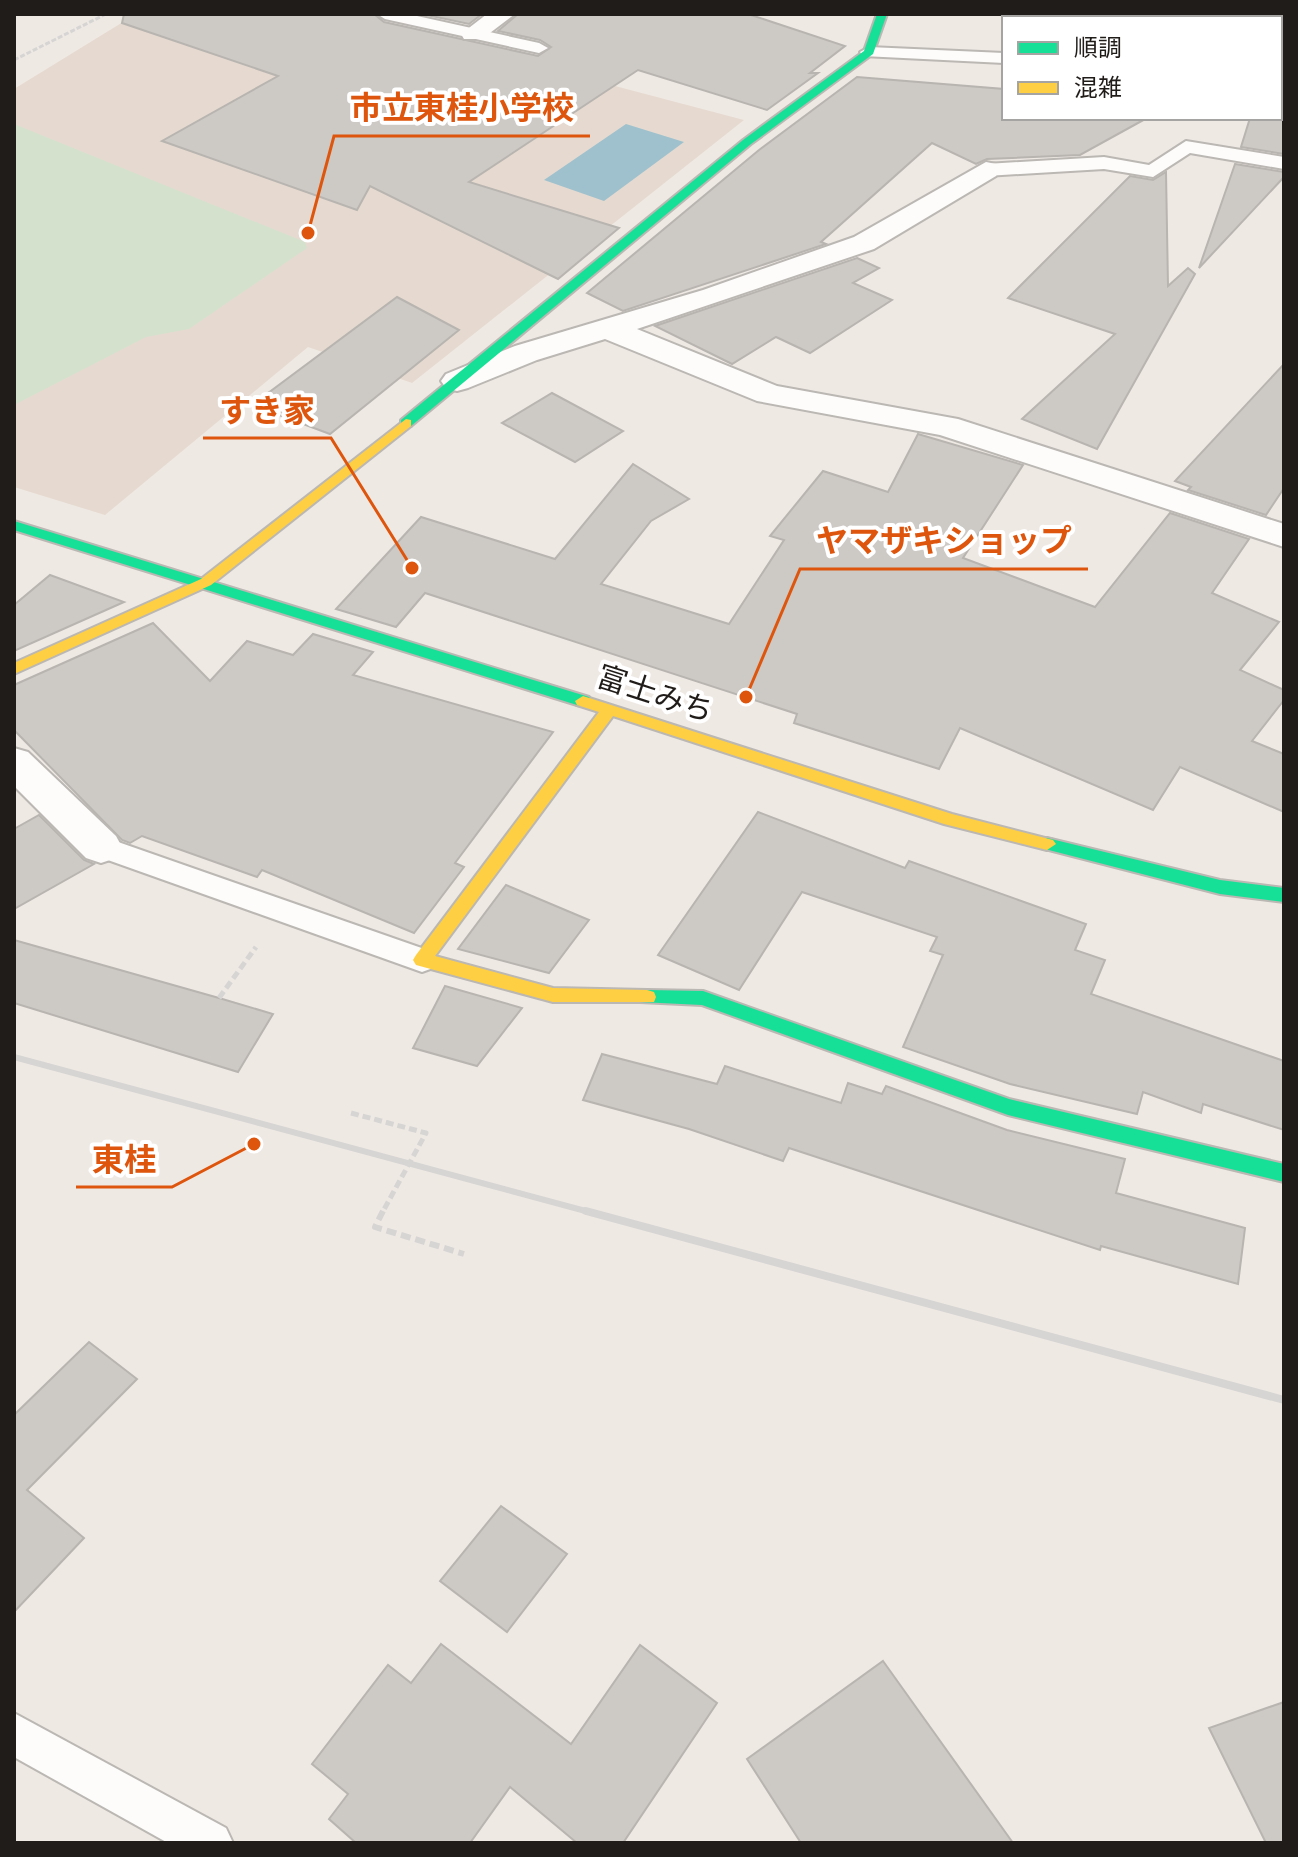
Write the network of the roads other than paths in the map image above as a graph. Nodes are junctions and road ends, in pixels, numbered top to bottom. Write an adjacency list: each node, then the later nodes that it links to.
1 (385, 14): 4 (lane)
2 (503, 14): 4 (street)
3 (882, 14): 6 (main road)
4 (473, 34): 5 (lane)
5 (539, 48)
6 (869, 52): 7 (lane); 11 (main road)
7 (1002, 58)
8 (1284, 163): 9 (lane)
9 (986, 170): 10 (street)
10 (603, 327): 11 (street); 13 (street)
11 (457, 381): 14 (main road)
12 (14, 525): 14 (main road, 富士みち)
13 (1284, 536)
14 (206, 582): 15 (main road); 16 (main road, 富士みち)
15 (14, 669)
16 (610, 709): 19 (main road, 富士みち); 20 (main road)
17 (14, 762): 18 (street)
18 (101, 847): 20 (lane)
19 (1284, 895)
20 (422, 960): 21 (main road)
21 (1284, 1173)
22 (14, 1734): 23 (lane)
23 (211, 1843)

